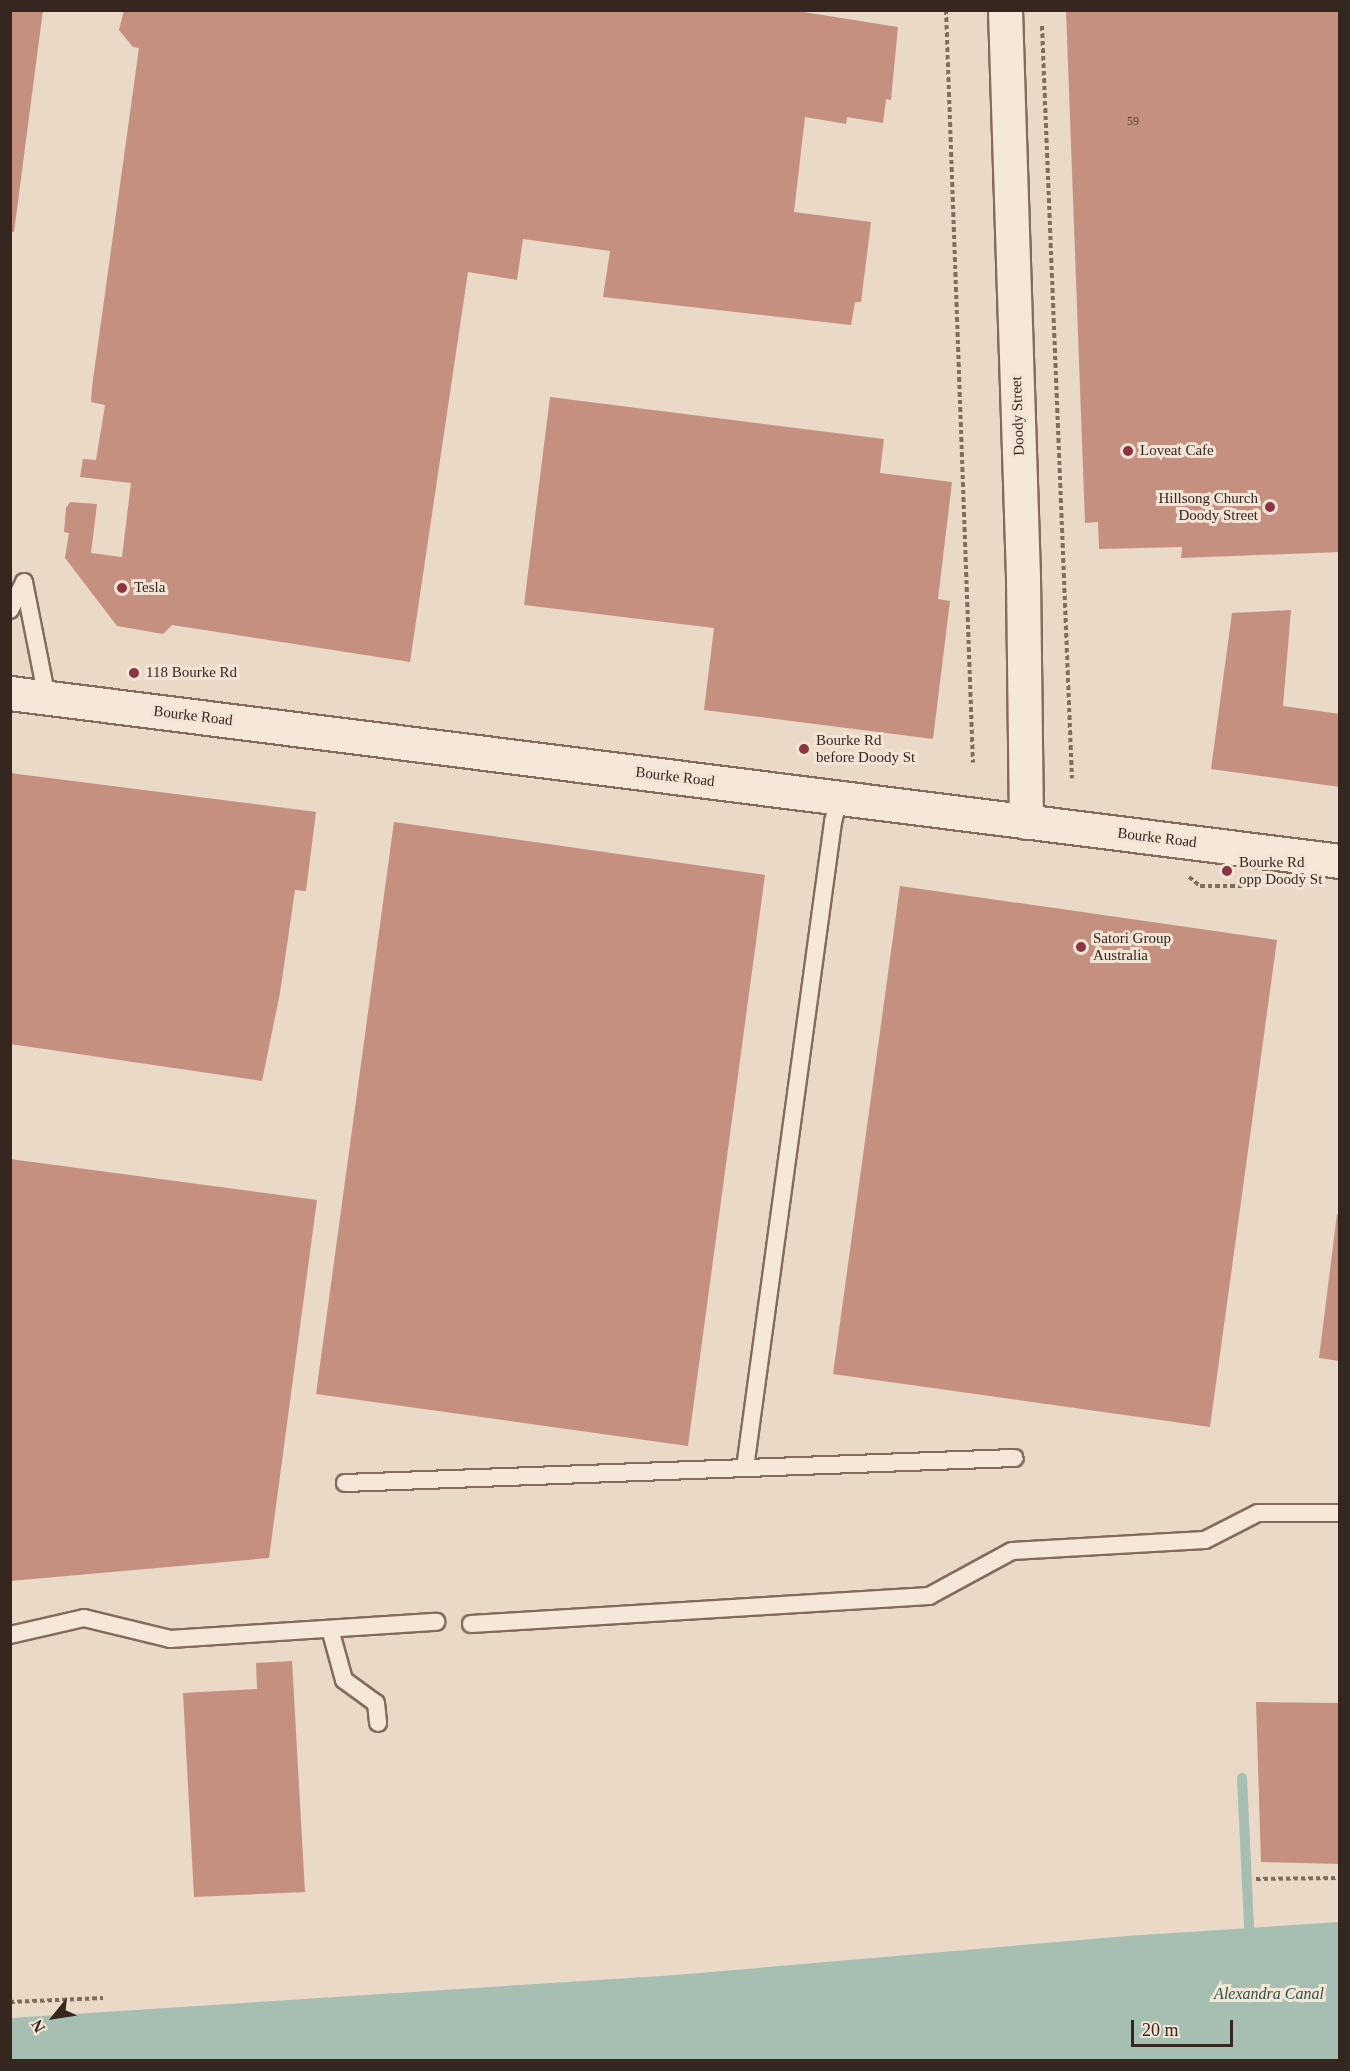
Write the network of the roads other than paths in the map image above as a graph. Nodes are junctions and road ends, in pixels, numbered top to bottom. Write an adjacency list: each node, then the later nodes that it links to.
1 (1005, 10): 6 (street, Doody Street)
2 (10, 610): 4 (lane)
3 (10, 693): 4 (street, Bourke Road)
4 (47, 698): 5 (street, Bourke Road)
5 (839, 798): 6 (street, Bourke Road); 9 (lane)
6 (1026, 822): 7 (street, Bourke Road)
7 (1340, 861)
8 (1015, 1458): 9 (lane)
9 (745, 1468): 10 (lane)
10 (345, 1483)
11 (1340, 1513): 13 (lane)
12 (436, 1622): 14 (lane)
13 (471, 1624)
14 (330, 1629): 15 (lane); 16 (lane)
15 (10, 1635)
16 (378, 1723)

